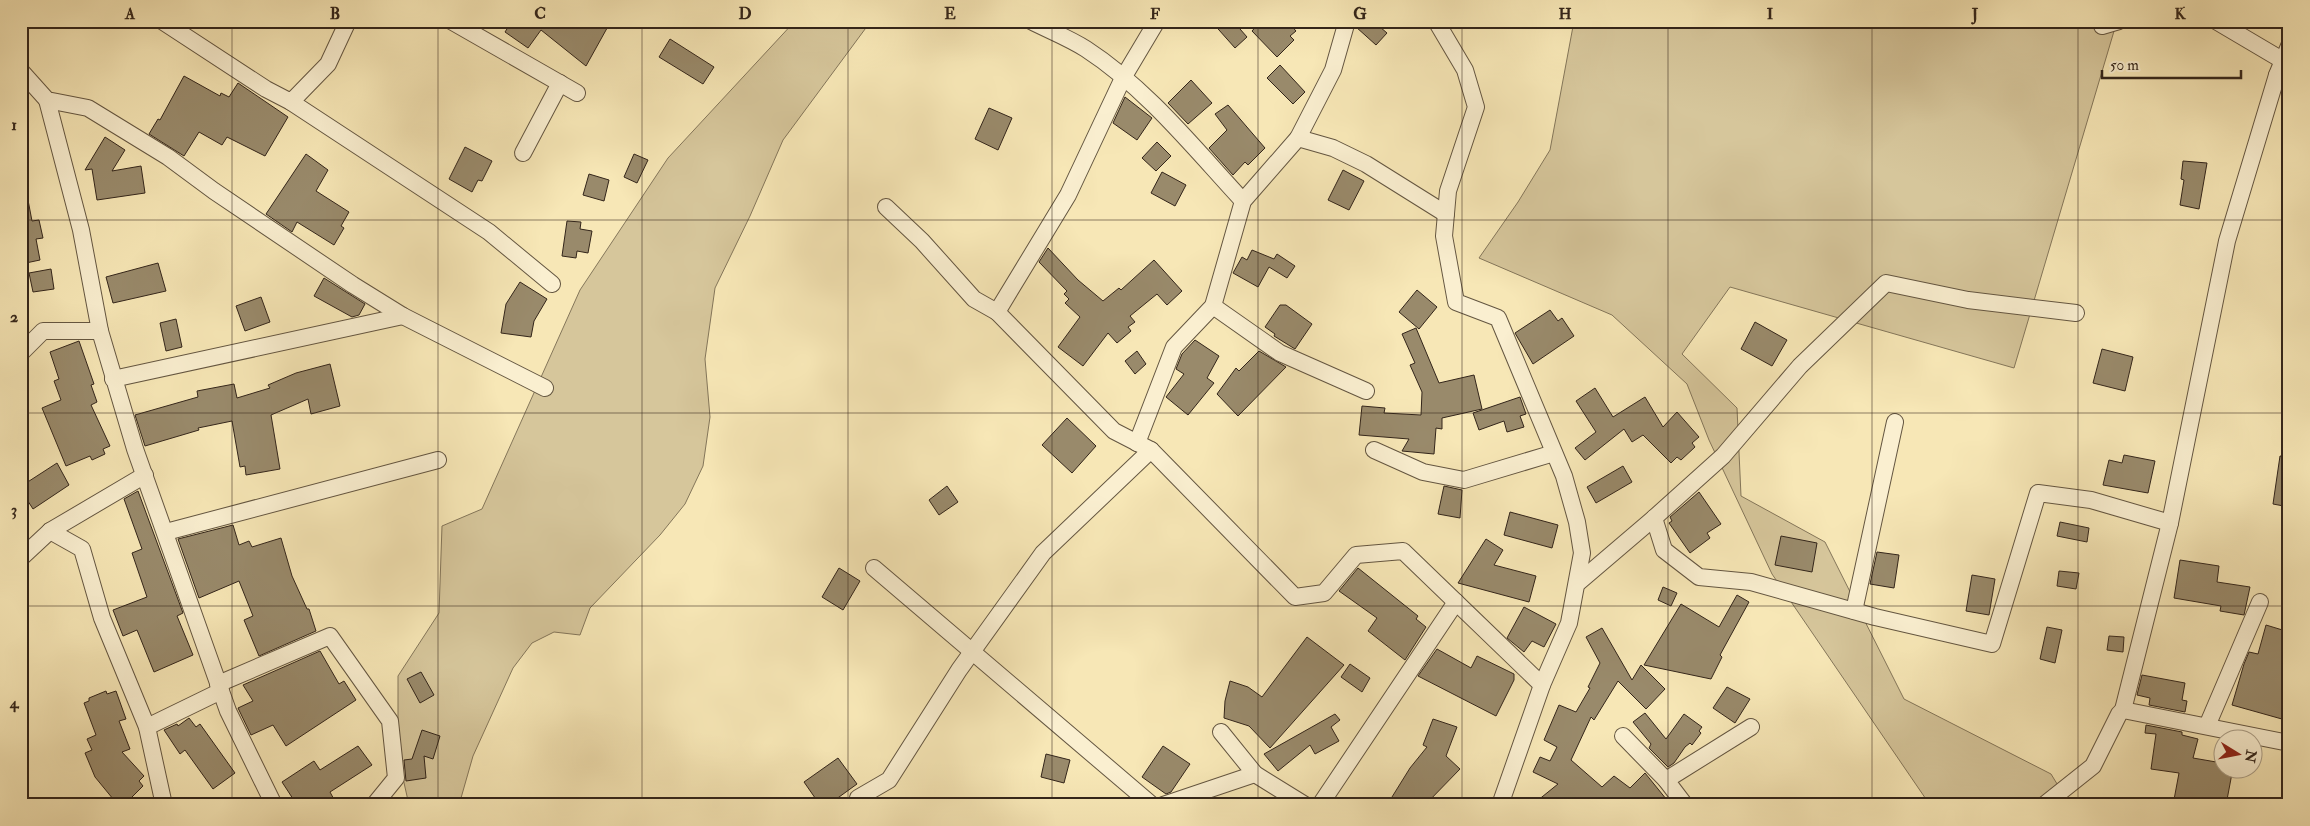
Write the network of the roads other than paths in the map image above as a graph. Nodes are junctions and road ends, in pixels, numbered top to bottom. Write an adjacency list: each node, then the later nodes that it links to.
1 (162, 21): 17 (street)
2 (348, 21): 17 (street)
3 (451, 21): 14 (street)
4 (1030, 21): 13 (street)
5 (1157, 21): 13 (street)
6 (1347, 21): 18 (street)
7 (1436, 21): 22 (street)
8 (2120, 21): 10 (street)
9 (2216, 21): 11 (street)
10 (2102, 26)
11 (2284, 65): 40 (street)
12 (21, 72): 16 (street)
13 (1122, 78): 20 (street); 25 (street)
14 (560, 83): 15 (street); 19 (street)
15 (577, 93)
16 (47, 100): 27 (street); 28 (street)
17 (291, 102): 23 (street)
18 (1298, 138): 20 (street); 22 (street)
19 (523, 153)
20 (1243, 201): 24 (street)
21 (886, 207): 25 (street)
22 (1446, 214): 36 (street)
23 (552, 284)
24 (1213, 306): 32 (street); 34 (street)
25 (997, 312): 34 (street)
26 (2076, 313): 39 (street)
27 (403, 316): 30 (street); 31 (street)
28 (100, 331): 29 (street); 30 (street)
29 (21, 353)
30 (113, 379): 38 (street)
31 (545, 388)
32 (1366, 391)
33 (1895, 422): 48 (street)
34 (1144, 447): 46 (street); 49 (street)
35 (1374, 450): 36 (street)
36 (1554, 453): 45 (street)
37 (438, 460): 42 (street)
38 (145, 475): 41 (street); 42 (street)
39 (1654, 518): 45 (street); 48 (street)
40 (2170, 523): 48 (street); 52 (street)
41 (50, 531): 43 (street); 54 (street)
42 (166, 532): 51 (street)
43 (22, 554)
44 (874, 568): 49 (street)
45 (1579, 582): 50 (street)
46 (1456, 602): 50 (street); 69 (street)
47 (2260, 602): 53 (street)
48 (1854, 611)
49 (972, 653): 61 (street); 67 (street)
50 (1542, 685): 62 (street)
51 (220, 687): 54 (street); 65 (street); 66 (street)
52 (2123, 710): 53 (street); 71 (street)
53 (2207, 726): 58 (street)
54 (147, 727): 64 (street)
55 (1751, 727): 60 (street)
56 (1221, 732): 59 (street)
57 (1623, 736): 60 (street)
58 (2289, 743)
59 (1255, 774): 63 (street); 68 (street)
60 (1666, 780): 70 (street)
61 (858, 798)
62 (1506, 802)
63 (1301, 804)
64 (164, 805)
65 (274, 805)
66 (374, 805)
67 (1152, 805)
68 (1163, 805)
69 (1320, 805)
70 (1685, 805)
71 (2044, 805)

